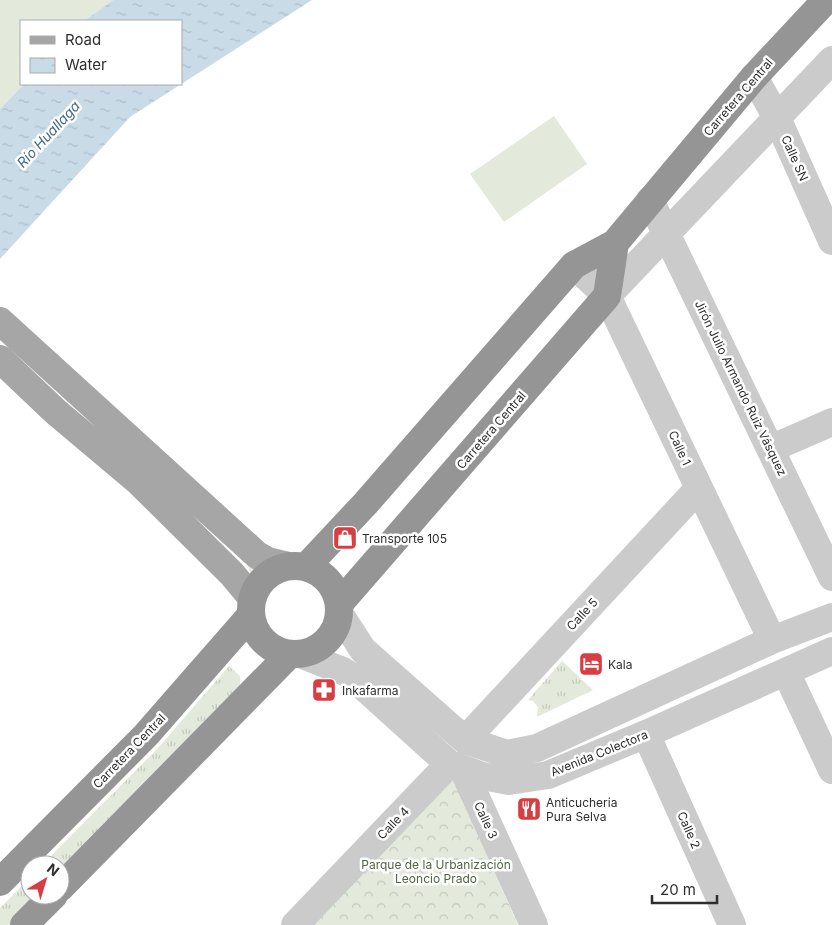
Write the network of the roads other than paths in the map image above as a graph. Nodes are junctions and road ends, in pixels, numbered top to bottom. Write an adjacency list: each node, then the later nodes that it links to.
1 (826, 0): 3 (highway, Carretera Central)
2 (832, 60): 4 (street)
3 (754, 77): 4 (street, Calle SN); 5 (highway, Carretera Central)
4 (777, 118): 6 (street); 7 (street, Calle SN)
5 (650, 200): 6 (street, Jirón Julio Armando Ruiz Vásquez); 8 (highway, Carretera Central)
6 (667, 234): 10 (street); 14 (street, Jirón Julio Armando Ruiz Vásquez)
7 (832, 241)
8 (615, 243): 9 (highway, Carretera Central); 10 (highway)
9 (574, 266): 10 (street, Calle 1); 16 (highway, Carretera Central)
10 (607, 296): 15 (street, Calle 1); 19 (highway, Carretera Central)
11 (0, 321): 16 (main road)
12 (0, 359): 18 (main road)
13 (832, 422): 14 (street)
14 (770, 449): 17 (street, Jirón Julio Armando Ruiz Vásquez)
15 (699, 488): 21 (street, Calle 1); 26 (street, Calle 5)
16 (298, 567): 18 (highway); 19 (highway)
17 (832, 576)
18 (251, 607): 23 (highway); 30 (highway, Carretera Central)
19 (339, 609): 23 (highway); 26 (street)
20 (832, 617): 21 (street)
21 (772, 640): 26 (street)
22 (832, 651): 24 (street, Avenida Colectora)
23 (295, 654): 27 (street, Avenida Colectora); 29 (highway)
24 (786, 672): 25 (street, Avenida Colectora); 28 (street)
25 (646, 734): 27 (street, Avenida Colectora); 35 (street, Calle 2)
26 (466, 740)
27 (456, 766): 33 (street, Calle 4); 34 (street, Calle 3)
28 (832, 770)
29 (70, 878)
30 (0, 882)
31 (44, 905): 32 (highway)
32 (24, 925)
33 (295, 925)
34 (534, 925)
35 (732, 925)

